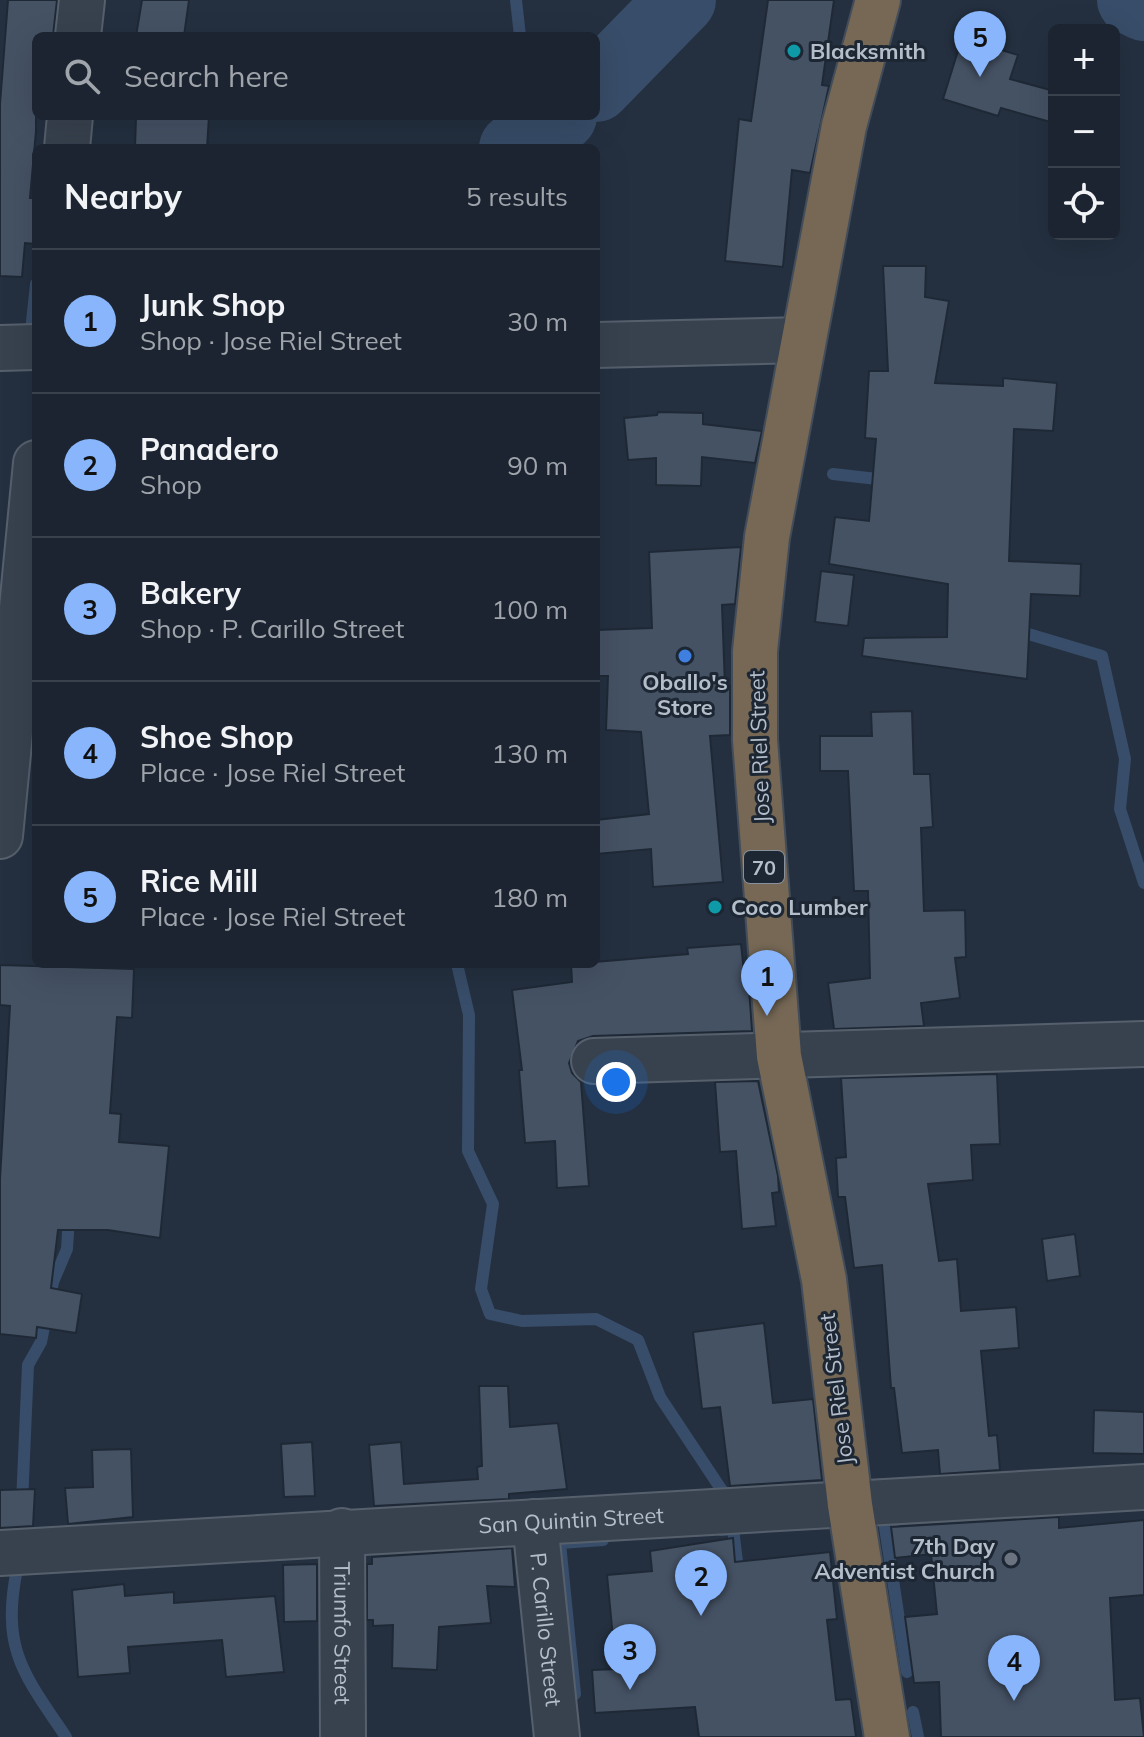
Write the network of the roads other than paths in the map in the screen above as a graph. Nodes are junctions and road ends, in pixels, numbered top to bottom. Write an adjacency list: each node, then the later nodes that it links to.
1 (82, 0): 3 (street)
2 (878, 0): 6 (highway, Jose Riel Street / 70)
3 (78, 32)
4 (70, 120): 5 (street)
5 (67, 144)
6 (803, 340): 7 (street); 13 (highway, Jose Riel Street / 70)
7 (600, 345)
8 (32, 347): 9 (street)
9 (0, 348)
10 (32, 504): 11 (street)
11 (0, 836)
12 (1144, 1044): 13 (street)
13 (779, 1056): 14 (street); 16 (highway, Jose Riel Street / 70)
14 (594, 1061)
15 (1144, 1487): 16 (street, San Quintin Street)
16 (850, 1505): 17 (street, San Quintin Street); 22 (highway, Jose Riel Street / 70)
17 (535, 1522): 18 (street, San Quintin Street); 21 (street, P. Carillo Street)
18 (342, 1531): 19 (street, San Quintin Street); 20 (street, Triumfo Street)
19 (0, 1553)
20 (343, 1737)
21 (557, 1737)
22 (887, 1737)

